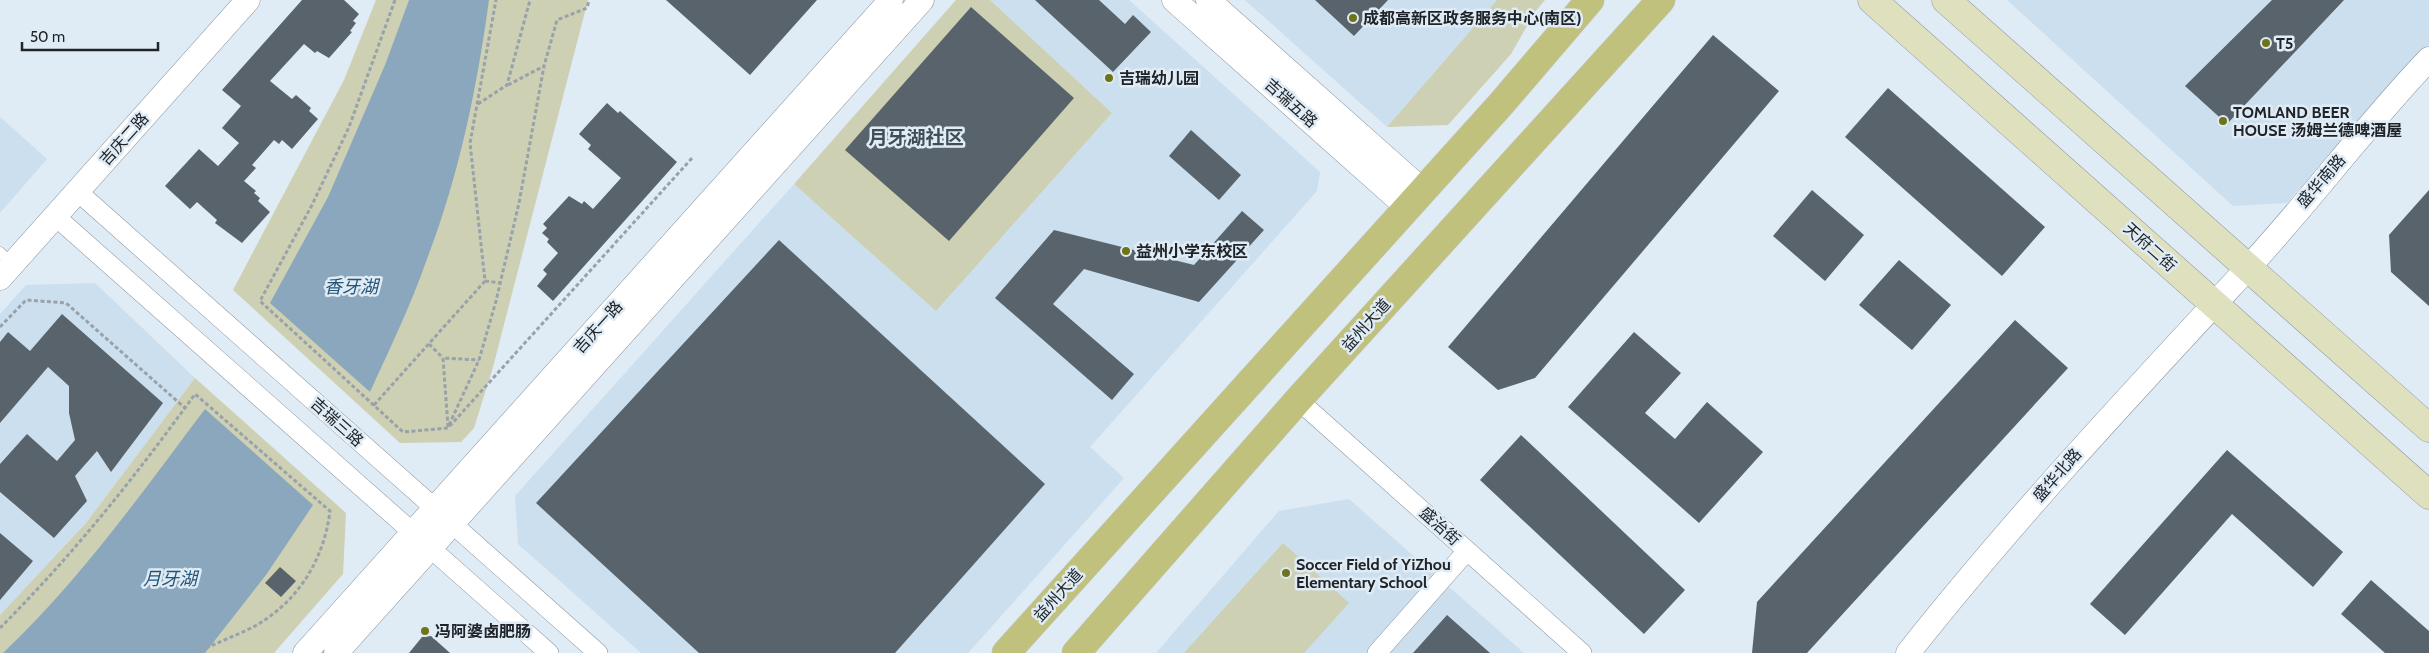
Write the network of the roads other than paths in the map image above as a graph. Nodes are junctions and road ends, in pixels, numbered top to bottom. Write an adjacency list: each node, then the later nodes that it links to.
1 (248, 0): 11 (street, 吉庆二路)
2 (891, 0): 20 (street, 吉庆一路)
3 (922, 0): 20 (street, 吉庆一路)
4 (1174, 0): 12 (street, 吉瑞五路)
5 (1208, 0): 12 (street, 吉瑞五路)
6 (1590, 0): 12 (main road, 益州大道)
7 (1661, 0): 17 (main road, 益州大道)
8 (1872, 0): 16 (main road, 天府二街)
9 (1946, 0): 15 (main road)
10 (2429, 59): 15 (street, 盛华南路)
11 (77, 191): 13 (street, 吉庆二路); 20 (street, 吉瑞三路)
12 (1415, 199): 27 (main road, 益州大道)
13 (55, 216): 14 (street, 吉庆二路); 21 (street, 吉瑞三路)
14 (4, 265)
15 (2248, 268): 16 (street, 盛华南路); 18 (main road)
16 (2213, 303): 19 (main road, 天府二街); 31 (street, 盛华北路)
17 (1298, 400): 22 (street, 盛治街); 28 (main road, 益州大道)
18 (2429, 428)
19 (2429, 495)
20 (443, 517): 21 (street, 吉庆一路); 26 (street, 吉瑞三路)
21 (422, 540): 23 (street, 吉庆一路); 24 (street, 吉庆一路); 25 (street, 吉瑞三路)
22 (1467, 551): 29 (street); 30 (street, 盛治街)
23 (305, 653)
24 (336, 653)
25 (549, 653)
26 (598, 653)
27 (1006, 653)
28 (1076, 653)
29 (1377, 653)
30 (1582, 653)
31 (1908, 653)

